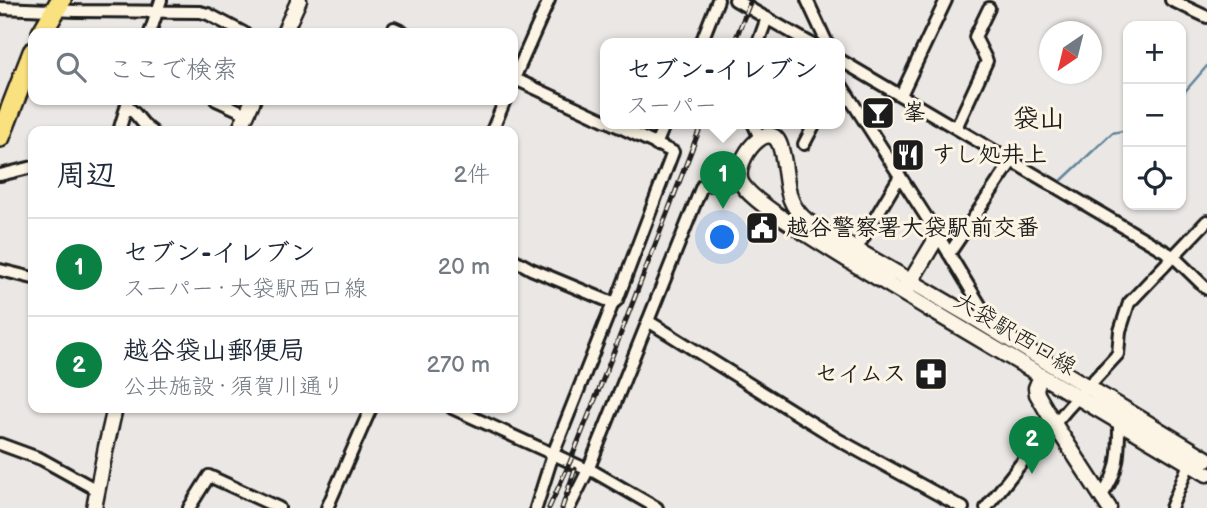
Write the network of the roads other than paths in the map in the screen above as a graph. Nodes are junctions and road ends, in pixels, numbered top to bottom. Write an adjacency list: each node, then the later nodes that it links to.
1 (161, 0): 12 (street)
2 (299, 0): 18 (street)
3 (549, 0): 25 (street)
4 (719, 0): 19 (street)
5 (736, 0): 14 (street)
6 (807, 0): 22 (street)
7 (946, 0): 28 (street)
8 (1171, 0): 13 (street)
9 (58, 5): 10 (street); 12 (street); 15 (highway)
10 (0, 8)
11 (989, 8): 40 (street)
12 (158, 12): 16 (street); 17 (street)
13 (1207, 17)
14 (767, 18): 20 (street); 21 (street)
15 (45, 28)
16 (152, 28)
17 (235, 28)
18 (286, 28)
19 (703, 38)
20 (760, 38)
21 (801, 38)
22 (825, 38)
23 (845, 63): 28 (street)
24 (28, 65): 45 (highway)
25 (518, 68)
26 (518, 81): 35 (street)
27 (845, 91): 52 (street)
28 (901, 95): 40 (street)
29 (127, 105): 36 (street)
30 (130, 105): 37 (street)
31 (227, 105): 34 (street)
32 (251, 105): 34 (street)
33 (503, 105): 39 (street)
34 (247, 114): 38 (street)
35 (600, 118)
36 (121, 126)
37 (144, 126)
38 (241, 126)
39 (494, 126)
40 (956, 128): 49 (street)
41 (623, 129): 48 (street)
42 (663, 129): 48 (street)
43 (756, 129): 46 (street)
44 (813, 129): 47 (street)
45 (0, 137)
46 (760, 138): 53 (street); 54 (street)
47 (804, 144)
48 (656, 145): 67 (street)
49 (1012, 161): 60 (street); 61 (street)
50 (28, 168): 51 (street)
51 (0, 175)
52 (900, 176): 58 (street); 59 (street)
53 (740, 180): 55 (street); 68 (street)
54 (788, 194): 55 (street); 57 (street)
55 (772, 211): 57 (street)
56 (1207, 221): 61 (street)
57 (804, 226): 59 (street, 大袋駅西口線); 65 (street, 大袋駅西口線)
58 (936, 239): 60 (street); 65 (street)
59 (856, 250): 65 (street, 大袋駅西口線)
60 (949, 254): 69 (street)
61 (1173, 256): 66 (street); 71 (street)
62 (518, 262): 67 (street)
63 (0, 270): 64 (street)
64 (28, 277)
65 (907, 287): 69 (street, 大袋駅西口線); 70 (street, 大袋駅西口線)
66 (1207, 289)
67 (613, 303): 79 (street)
68 (648, 321): 82 (street); 93 (street)
69 (979, 321): 71 (street, 大袋駅西口線)
70 (1041, 376): 72 (street, 大袋駅西口線); 77 (street)
71 (1088, 387): 72 (street); 80 (street, 大袋駅西口線)
72 (1078, 398): 76 (street, 大袋駅西口線); 77 (street)
73 (115, 413): 84 (street)
74 (369, 413): 89 (street)
75 (463, 413): 79 (street)
76 (1119, 421): 81 (street, 大袋駅西口線); 85 (street)
77 (1055, 425): 85 (street); 94 (street)
78 (0, 444): 84 (street)
79 (553, 454): 82 (street); 90 (street)
80 (1207, 459)
81 (1189, 464): 83 (street, 大袋駅西口線); 95 (street)
82 (588, 470): 91 (street); 92 (street)
83 (1207, 474)
84 (97, 491): 86 (street)
85 (1105, 502)
86 (94, 508)
87 (189, 508): 88 (street)
88 (279, 508)
89 (327, 508)
90 (536, 508)
91 (569, 508)
92 (657, 508)
93 (963, 508)
94 (986, 508)
95 (1171, 508)

